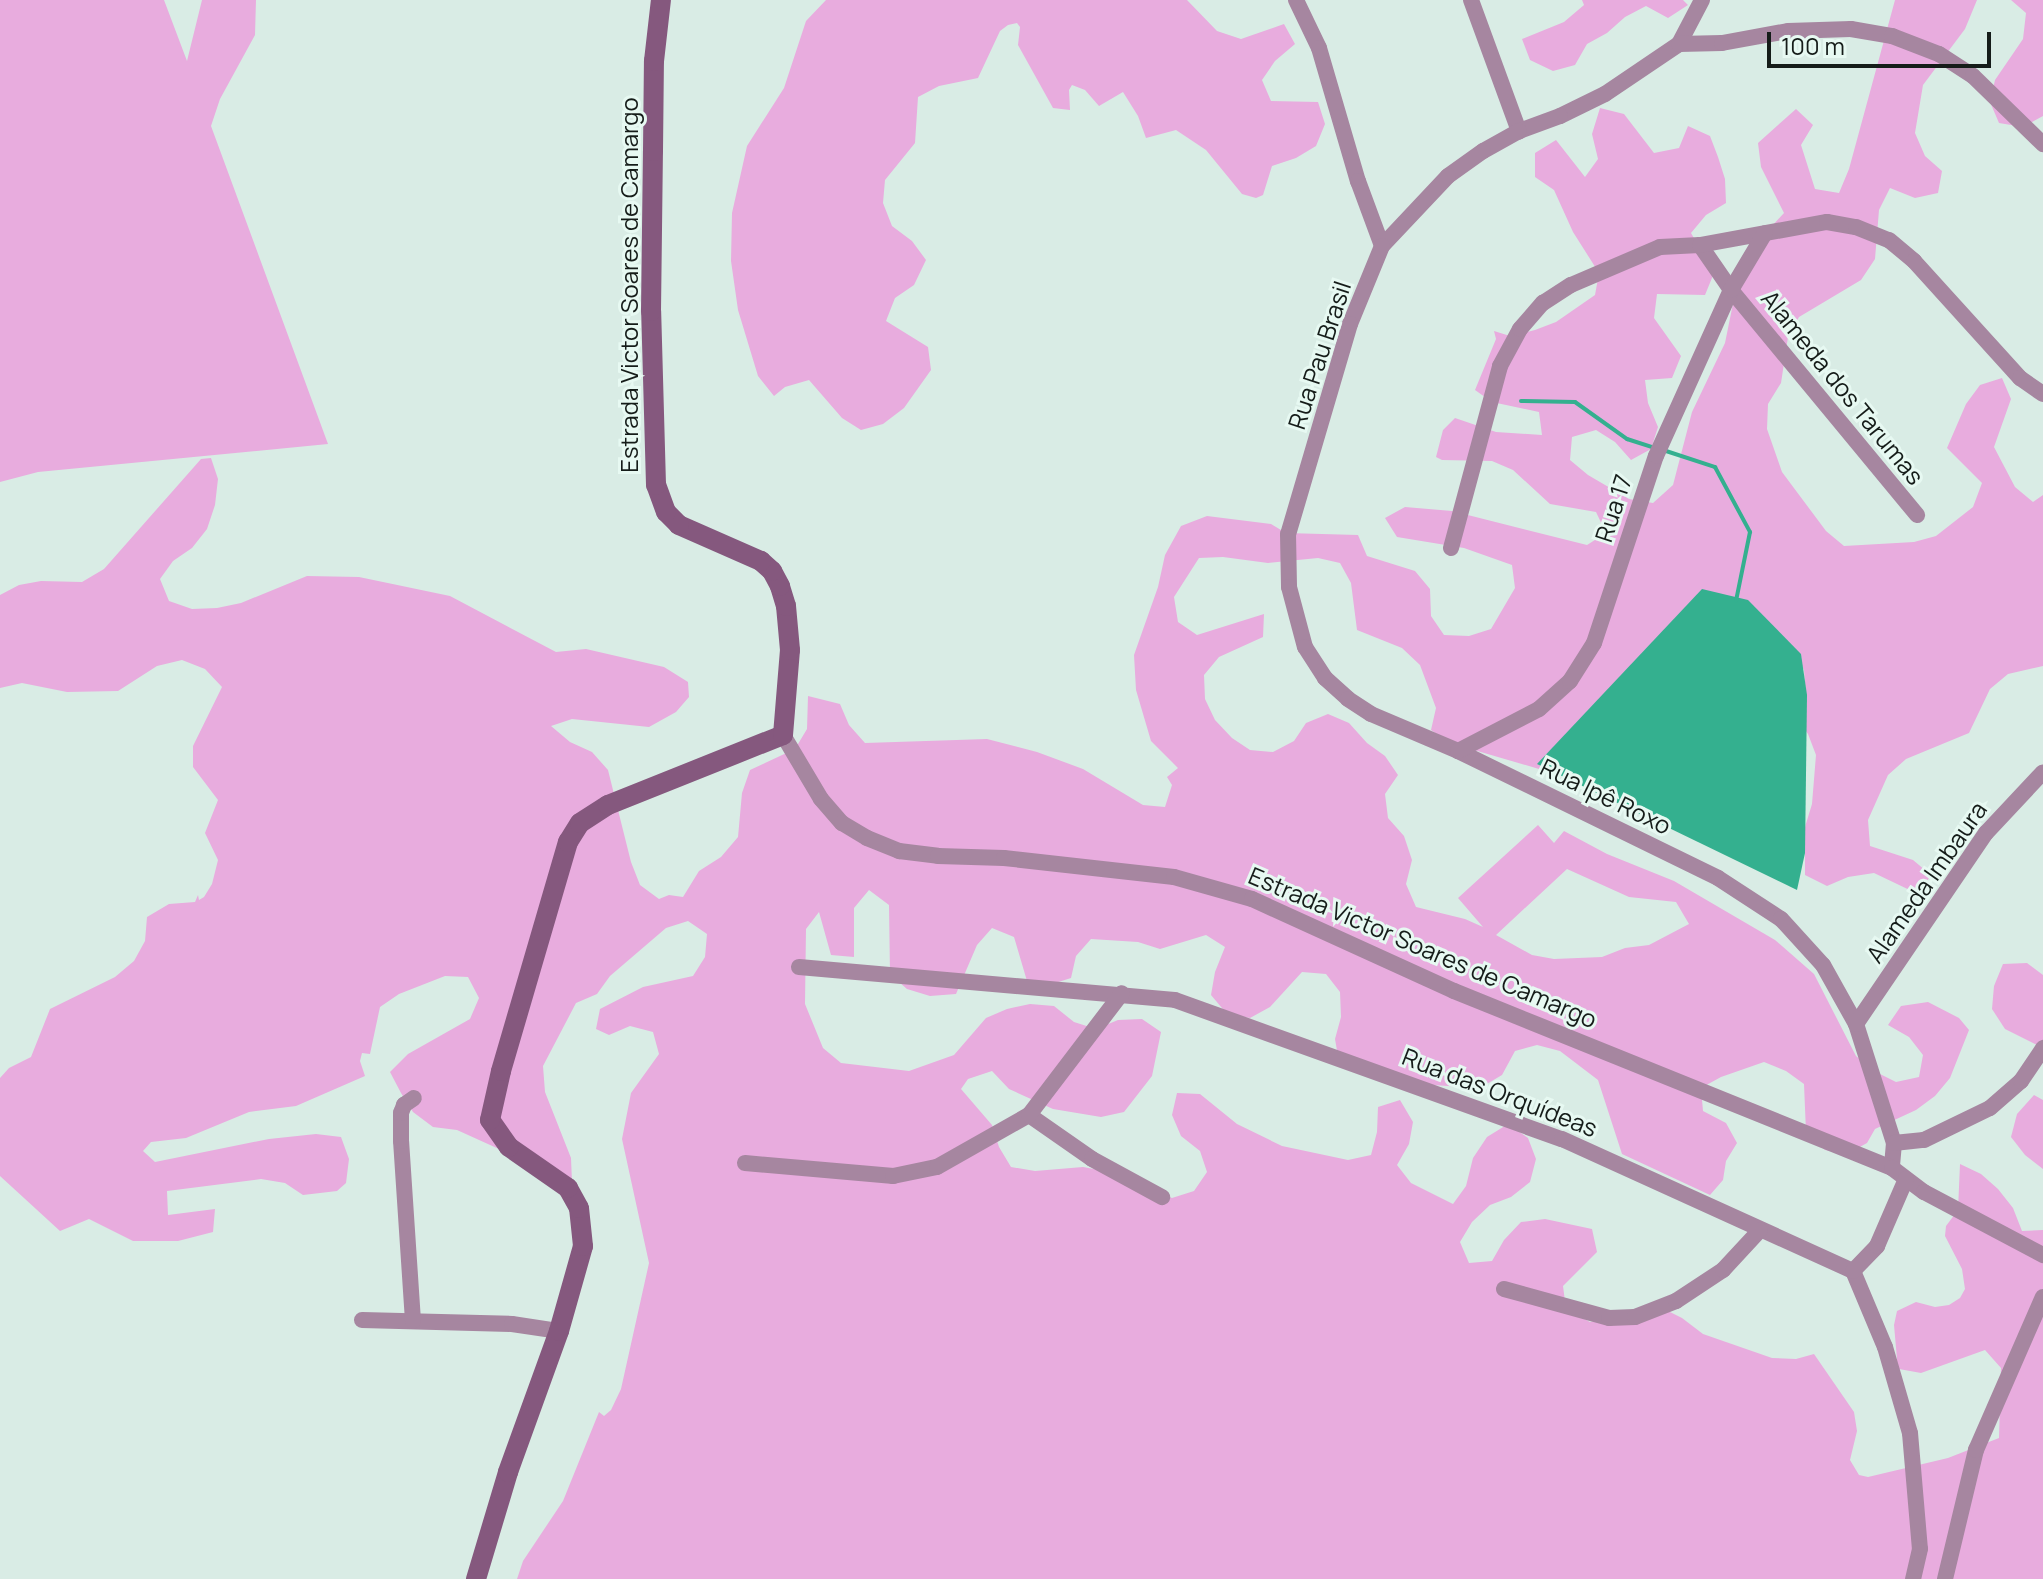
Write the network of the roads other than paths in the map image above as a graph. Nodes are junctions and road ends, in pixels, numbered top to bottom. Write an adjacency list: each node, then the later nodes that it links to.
1 (661, 0): 16 (main road, Estrada Victor Soares de Camargo)
2 (1296, 0): 10 (street)
3 (1471, 0): 6 (street)
4 (1702, 0): 5 (street, Rua Pau Brasil)
5 (1679, 44): 6 (street, Rua Pau Brasil); 7 (street)
6 (1519, 131): 10 (street, Rua Pau Brasil)
7 (2043, 144)
8 (1765, 233): 9 (street); 11 (street, Rua 17); 12 (street)
9 (1700, 245): 11 (street, Alameda dos Tarumas); 14 (street)
10 (1382, 246): 15 (street, Rua Pau Brasil)
11 (1731, 290): 13 (street, Alameda dos Tarumas); 17 (street, Rua 17)
12 (2043, 394)
13 (1917, 515)
14 (1451, 548)
15 (1305, 647): 17 (street, Rua Ipê Roxo)
16 (783, 735): 27 (street, Estrada Victor Soares de Camargo); 37 (main road)
17 (1458, 751): 21 (street, Rua Ipê Roxo)
18 (2043, 772): 21 (street, Alameda Imbaura)
19 (799, 967): 20 (street, Rua das Orquídeas)
20 (1122, 993): 24 (street); 30 (street, Rua das Orquídeas)
21 (1856, 1024): 25 (street, Rua Ipê Roxo)
22 (2043, 1048): 25 (street)
23 (414, 1098): 36 (street)
24 (1029, 1115): 26 (street); 29 (street)
25 (1894, 1143): 27 (street)
26 (745, 1163)
27 (1892, 1168): 28 (street, Estrada Victor Soares de Camargo)
28 (1906, 1179): 31 (street, Estrada Victor Soares de Camargo); 32 (street)
29 (1162, 1197)
30 (1760, 1230): 32 (street, Rua das Orquídeas); 33 (street)
31 (2043, 1255)
32 (1853, 1271): 39 (street)
33 (1504, 1289)
34 (2043, 1297): 40 (street)
35 (362, 1320): 36 (street)
36 (413, 1321): 37 (street)
37 (559, 1331): 38 (main road)
38 (476, 1579)
39 (1913, 1579)
40 (1945, 1579)

